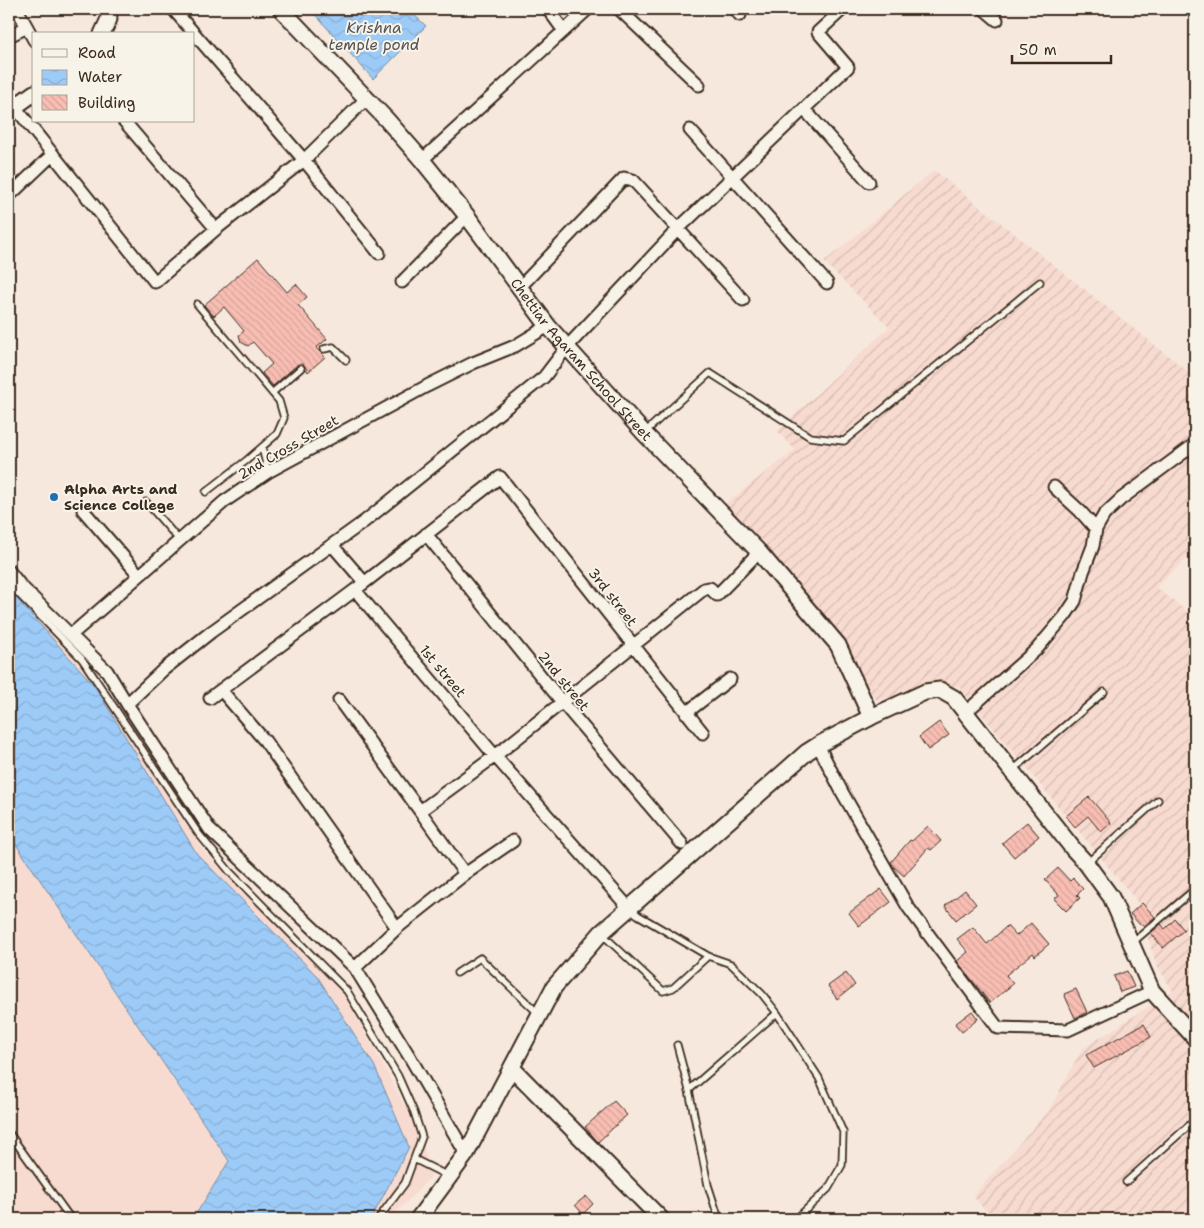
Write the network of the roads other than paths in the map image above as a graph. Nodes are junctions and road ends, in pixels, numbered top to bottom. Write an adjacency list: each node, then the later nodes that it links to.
1 (17, 9): 11 (street)
2 (108, 9): 13 (street)
3 (173, 9): 14 (street)
4 (281, 9): 20 (street, Chettiar Agaram School Street)
5 (548, 9): 12 (street)
6 (588, 9): 12 (street)
7 (619, 9): 18 (street)
8 (844, 9): 22 (street)
9 (984, 9): 10 (street)
10 (998, 20)
11 (26, 27): 16 (street); 17 (street)
12 (564, 30): 27 (street)
13 (103, 32)
14 (193, 32)
15 (195, 34): 26 (street)
16 (9, 36)
17 (32, 37)
18 (699, 85)
19 (32, 94): 21 (street)
20 (367, 98): 26 (street); 27 (street, Chettiar Agaram School Street)
21 (12, 109): 25 (street)
22 (804, 109): 28 (street); 29 (street)
23 (125, 122): 32 (street)
24 (690, 130): 28 (street)
25 (53, 154): 30 (street); 32 (street)
26 (304, 160): 32 (street); 34 (street)
27 (422, 160): 31 (street, Chettiar Agaram School Street)
28 (733, 177): 33 (street); 37 (street)
29 (869, 182)
30 (9, 196)
31 (467, 216): 35 (street); 38 (street, Chettiar Agaram School Street)
32 (216, 229)
33 (678, 229): 38 (street); 39 (street); 42 (street)
34 (379, 253)
35 (402, 282)
36 (1040, 282): 47 (lane)
37 (827, 283)
38 (520, 287): 41 (street, Chettiar Agaram School Street)
39 (742, 300)
40 (197, 304): 46 (lane)
41 (548, 326): 42 (street, Chettiar Agaram School Street); 50 (street, 2nd Cross Street)
42 (567, 347): 47 (street, Chettiar Agaram School Street); 58 (street)
43 (324, 349): 44 (lane)
44 (346, 360)
45 (301, 368): 46 (lane)
46 (272, 393): 49 (lane)
47 (644, 433): 59 (street, Chettiar Agaram School Street)
48 (1195, 444): 55 (street)
49 (262, 447): 50 (lane); 52 (lane)
50 (268, 472): 57 (street, 2nd Cross Street)
51 (1054, 487): 55 (street)
52 (206, 492)
53 (146, 502): 57 (lane)
54 (82, 510): 61 (street)
55 (1096, 528): 74 (street)
56 (426, 534): 62 (street); 66 (street, 3rd street); 72 (street, 2nd street)
57 (180, 541): 61 (street, 2nd Cross Street)
58 (332, 545): 62 (street); 73 (street)
59 (759, 552): 66 (street); 76 (street, Chettiar Agaram School Street)
60 (9, 571): 65 (street)
61 (139, 576): 65 (street, 2nd Cross Street)
62 (364, 582): 64 (street)
63 (9, 584): 105 (lane)
64 (355, 590): 68 (street); 79 (street, 1st street)
65 (71, 635): 73 (street)
66 (632, 646): 72 (street); 75 (street, 3rd street)
67 (730, 680): 75 (street)
68 (221, 690): 70 (street); 89 (street)
69 (1104, 692): 80 (lane)
70 (210, 698)
71 (339, 700): 82 (street)
72 (562, 702): 79 (street); 84 (street, 2nd street)
73 (126, 704): 93 (street)
74 (966, 712): 76 (street); 80 (street)
75 (686, 713): 77 (street, 3rd street)
76 (871, 717): 78 (street)
77 (703, 733)
78 (818, 746): 88 (street); 95 (street)
79 (495, 756): 82 (street); 88 (street, 1st street)
80 (1012, 771): 85 (street)
81 (1158, 800): 85 (lane)
82 (420, 811): 86 (street)
83 (513, 841): 86 (street)
84 (682, 844)
85 (1086, 864): 91 (street)
86 (465, 874): 89 (street)
87 (1195, 889): 91 (lane)
88 (629, 908): 90 (street); 92 (lane)
89 (397, 928): 93 (street)
90 (602, 933): 92 (lane); 97 (street)
91 (1131, 944): 95 (street)
92 (708, 956): 96 (lane)
93 (355, 968): 104 (street)
94 (457, 973): 97 (lane)
95 (1152, 991): 98 (street)
96 (777, 1013): 101 (lane); 114 (lane)
97 (539, 1014): 100 (street)
98 (1195, 1038)
99 (677, 1045): 101 (lane)
100 (512, 1068): 104 (street); 112 (street)
101 (689, 1090): 113 (lane)
102 (1195, 1120): 107 (lane)
103 (9, 1133): 109 (lane)
104 (466, 1154): 106 (street)
105 (414, 1159): 106 (lane); 110 (lane)
106 (449, 1176): 108 (street)
107 (1126, 1182)
108 (431, 1213): 111 (street)
109 (72, 1219)
110 (378, 1219)
111 (418, 1219)
112 (661, 1219)
113 (719, 1219)
114 (796, 1219)

